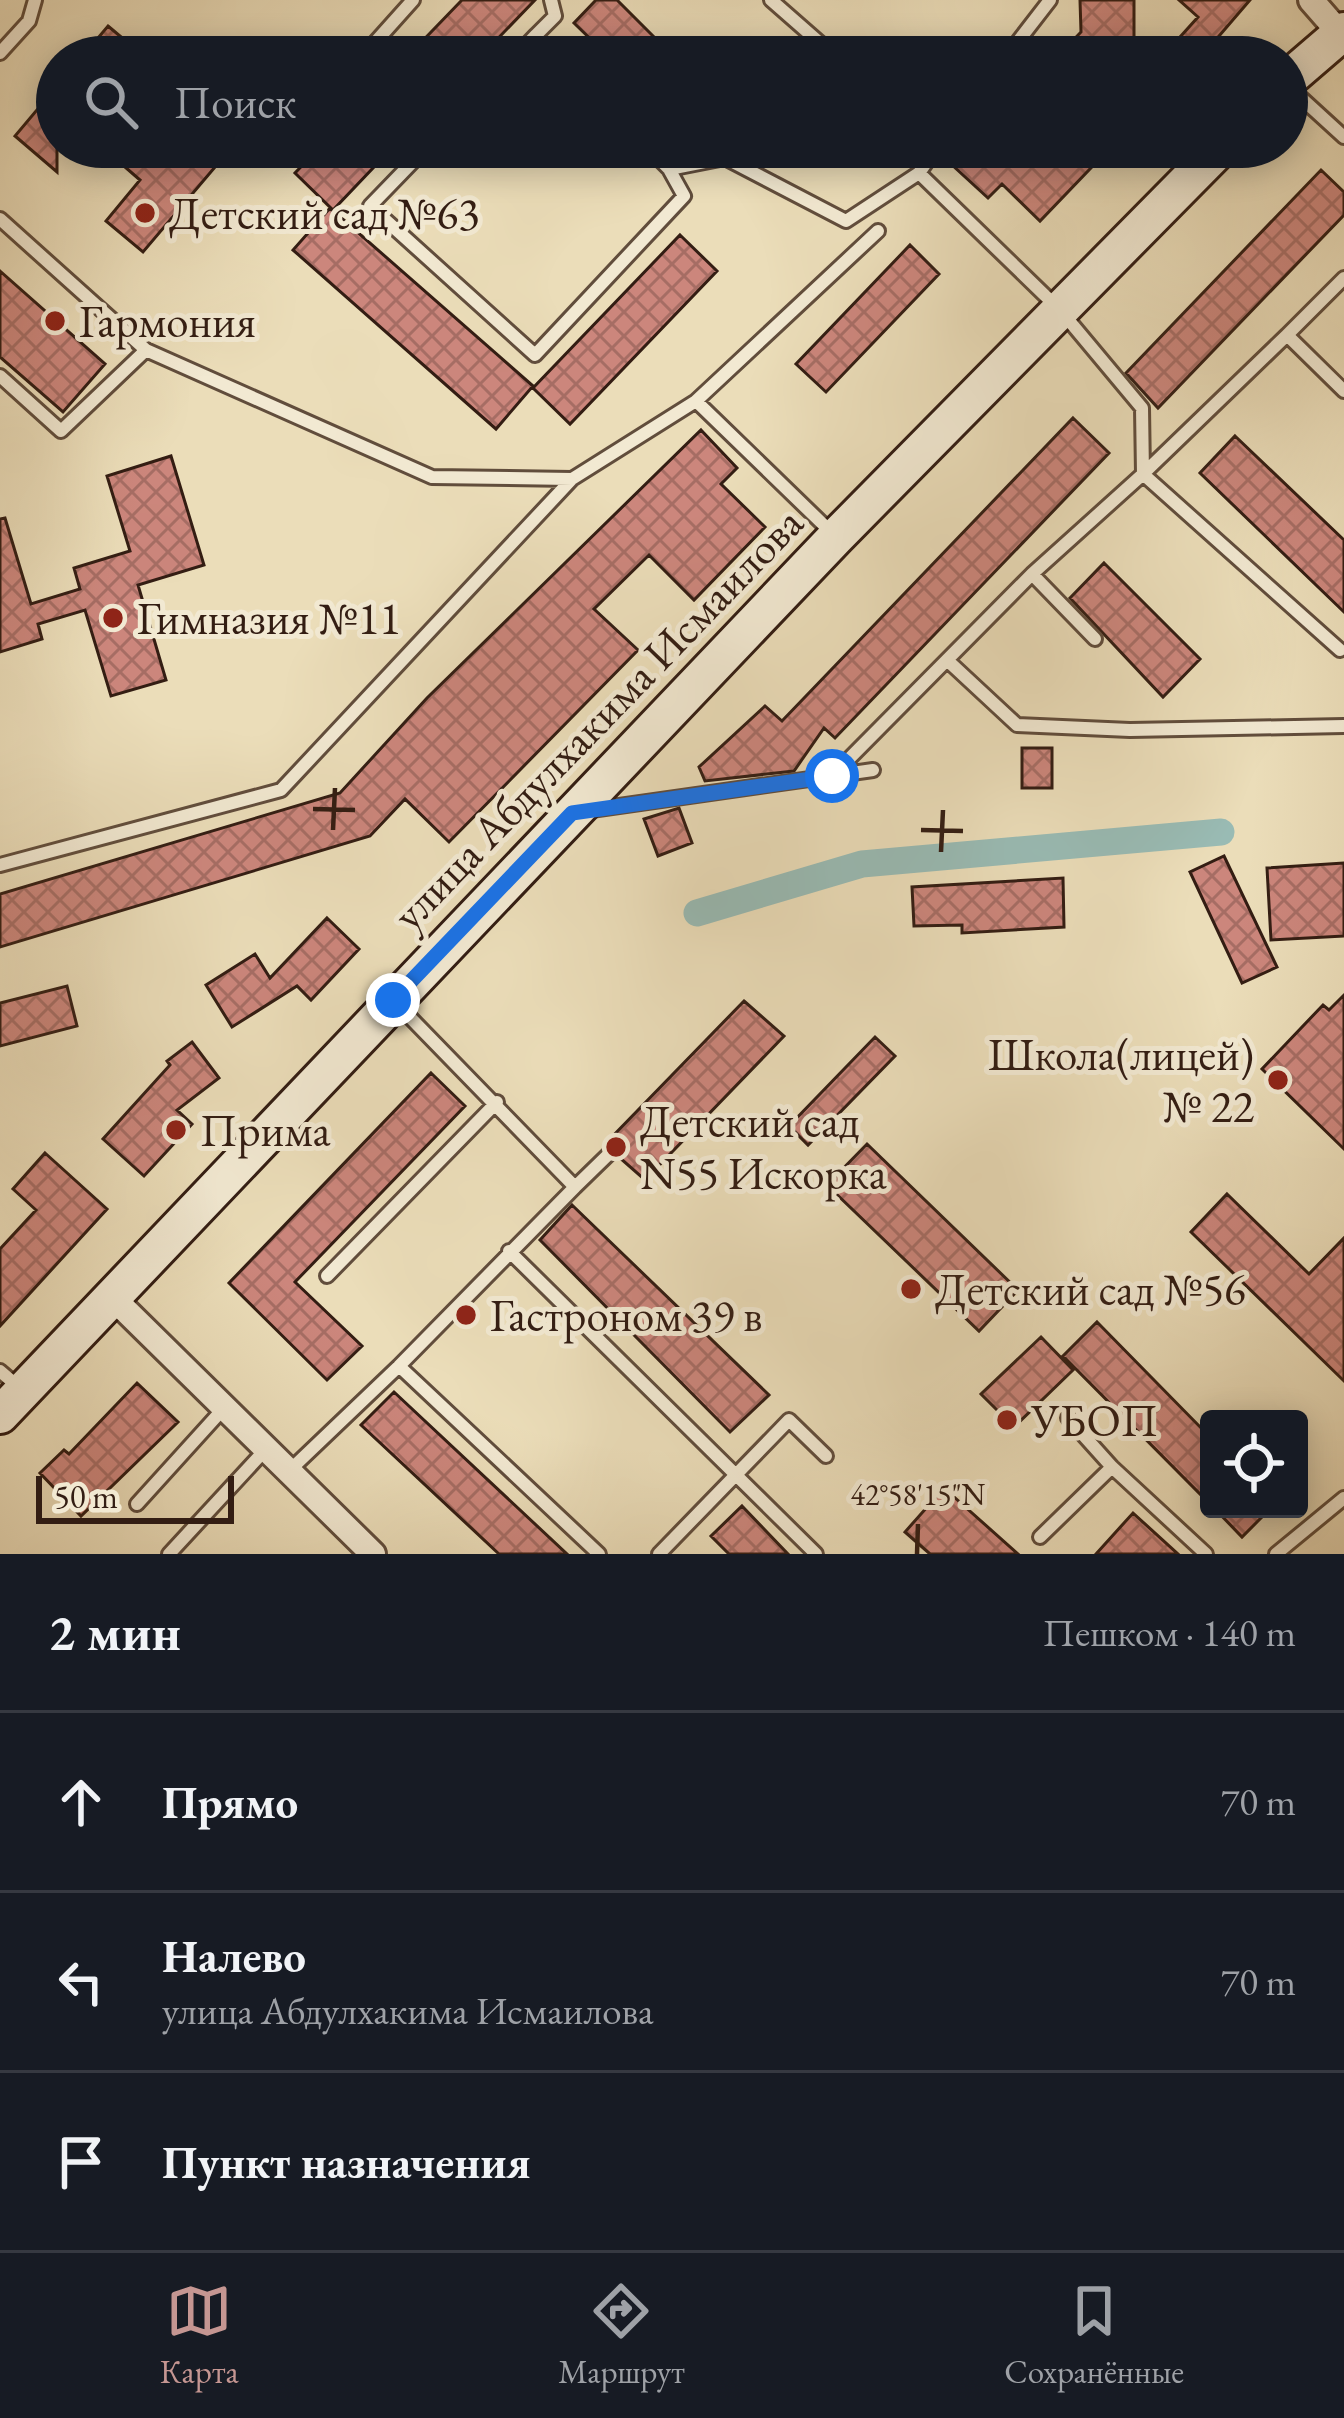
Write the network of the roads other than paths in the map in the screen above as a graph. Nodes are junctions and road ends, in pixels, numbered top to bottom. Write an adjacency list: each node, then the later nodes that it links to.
1 (35, 0): 12 (lane)
2 (412, 0): 9 (lane)
3 (551, 0): 8 (lane)
4 (771, 0): 10 (lane)
5 (1050, 0): 11 (lane)
6 (1311, 0): 7 (street)
7 (1342, 32): 13 (main road)
8 (536, 35)
9 (380, 36)
10 (812, 36)
11 (1022, 36)
12 (0, 53)
13 (1308, 64)
14 (1308, 103): 15 (lane)
15 (1344, 136)
16 (407, 168): 21 (lane)
17 (674, 168): 21 (lane)
18 (744, 168): 22 (lane)
19 (922, 168): 22 (lane)
20 (1201, 168): 26 (main road, улица Абдулхакима Исмаилова)
21 (669, 169)
22 (919, 173): 26 (lane)
23 (0, 220): 28 (lane)
24 (878, 231): 31 (lane)
25 (1344, 278): 27 (lane)
26 (1061, 311): 32 (lane); 34 (main road, улица Абдулхакима Исмаилова)
27 (1287, 335): 30 (lane); 32 (lane)
28 (146, 350): 29 (lane); 33 (lane)
29 (0, 376)
30 (1344, 392)
31 (696, 401): 33 (lane); 34 (lane)
32 (1143, 474): 35 (lane); 37 (lane)
33 (572, 479): 43 (lane)
34 (836, 537): 42 (main road, улица Абдулхакима Исмаилова)
35 (1033, 574): 36 (lane); 38 (lane)
36 (1095, 639)
37 (1340, 650)
38 (946, 660): 39 (lane); 41 (lane)
39 (1344, 726)
40 (874, 770): 41 (lane)
41 (832, 776): 42 (lane)
42 (572, 813): 44 (main road, улица Абдулхакима Исмаилова)
43 (0, 865)
44 (393, 1000): 45 (lane); 50 (main road, улица Абдулхакима Исмаилова)
45 (497, 1102): 47 (lane); 49 (lane)
46 (612, 1151): 47 (lane)
47 (575, 1187): 48 (lane)
48 (509, 1251): 51 (lane); 59 (lane)
49 (327, 1276)
50 (110, 1295): 52 (main road, улица Абдулхакима Исмаилова); 53 (street)
51 (399, 1366): 58 (lane); 65 (lane)
52 (8, 1392)
53 (224, 1408): 55 (street); 61 (lane)
54 (1068, 1418): 57 (lane)
55 (266, 1449): 58 (street); 63 (lane)
56 (826, 1456): 59 (lane)
57 (1112, 1467): 62 (lane); 68 (lane)
58 (289, 1471): 64 (street)
59 (733, 1477): 66 (lane); 67 (lane)
60 (1344, 1498): 69 (lane)
61 (137, 1504)
62 (1040, 1538)
63 (169, 1554)
64 (373, 1554)
65 (599, 1554)
66 (658, 1554)
67 (816, 1554)
68 (1206, 1554)
69 (1276, 1554)

